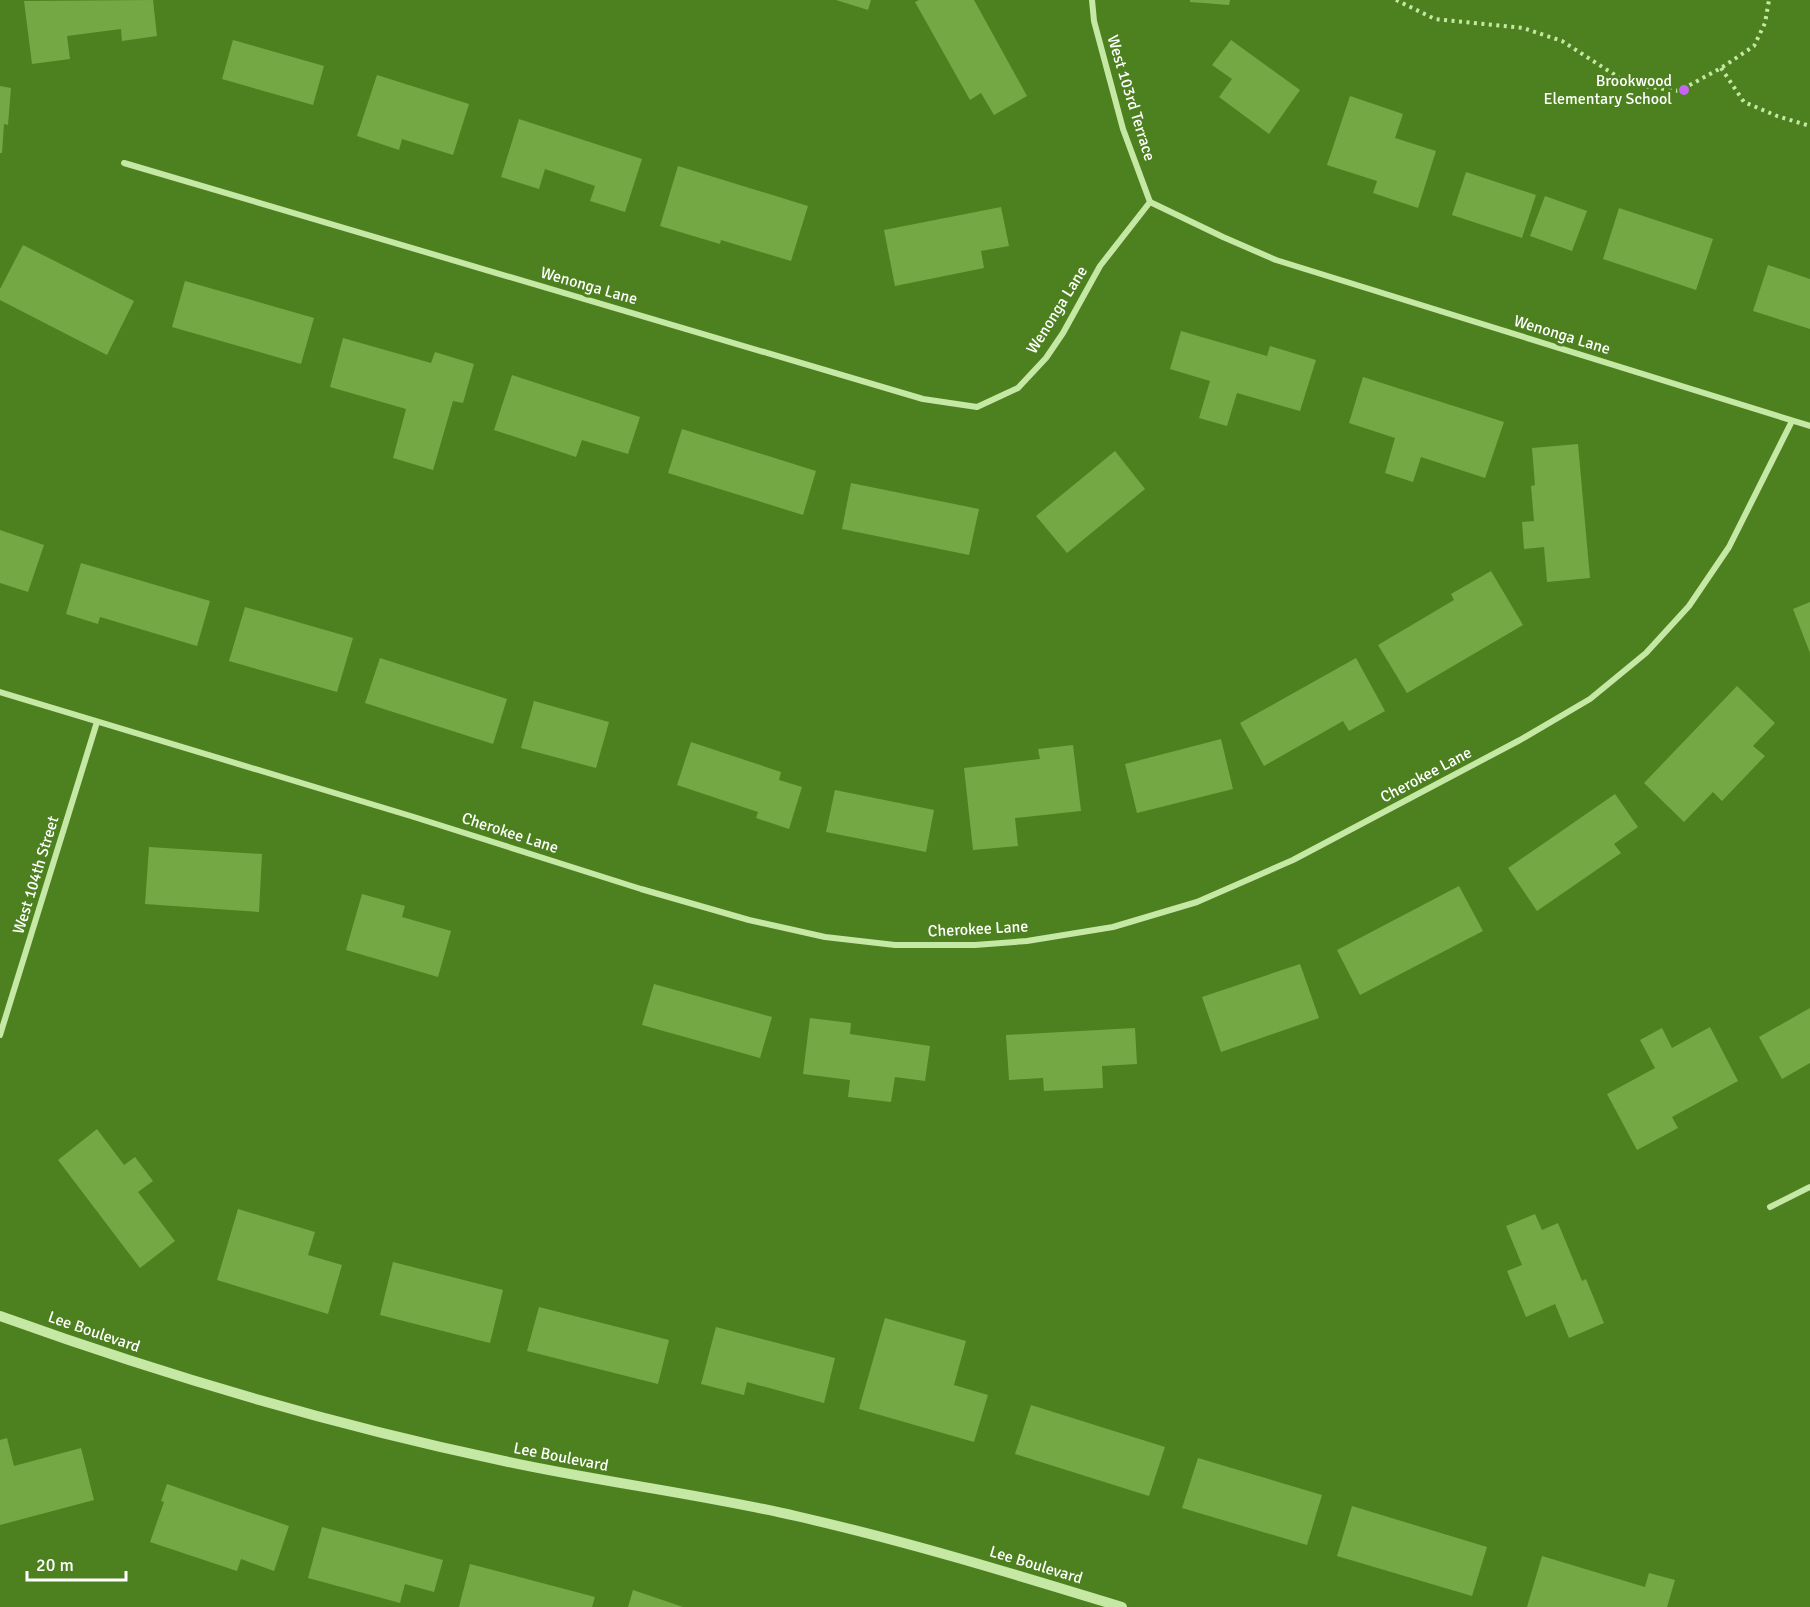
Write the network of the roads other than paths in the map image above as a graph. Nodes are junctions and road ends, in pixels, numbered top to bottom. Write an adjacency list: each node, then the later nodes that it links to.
1 (1092, 0): 3 (street, West 103rd Terrace)
2 (124, 163): 3 (street, Wenonga Lane)
3 (1150, 201): 4 (street, Wenonga Lane)
4 (1792, 421): 5 (street, Wenonga Lane); 7 (street, Cherokee Lane)
5 (1810, 426)
6 (0, 692): 7 (street, Cherokee Lane)
7 (97, 722): 8 (street, West 104th Street)
8 (0, 1035)
9 (1810, 1187): 10 (street)
10 (1770, 1207)
11 (0, 1316): 12 (street, Lee Boulevard)
12 (1122, 1607)

